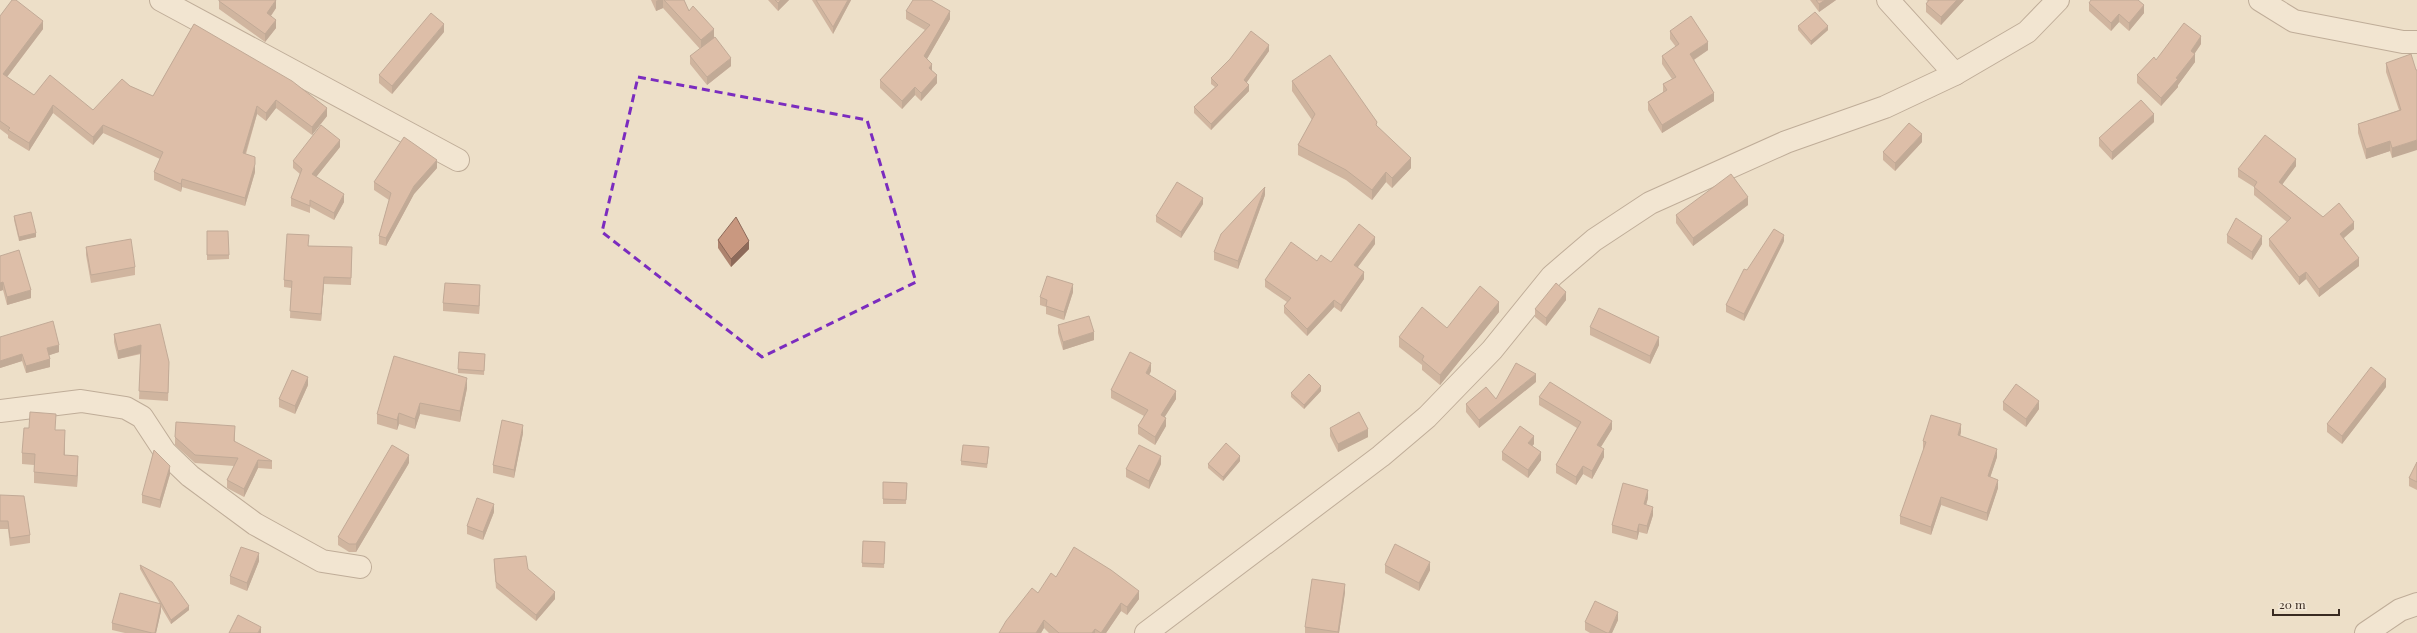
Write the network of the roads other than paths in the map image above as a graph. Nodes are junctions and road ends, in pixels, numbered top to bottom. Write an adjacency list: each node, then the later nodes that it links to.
1 (161, 0): 7 (street)
2 (1888, 0): 6 (street)
3 (2058, 0): 6 (street)
4 (2260, 0): 5 (street)
5 (2417, 42)
6 (1955, 74): 11 (street)
7 (458, 160)
8 (0, 411): 9 (street)
9 (360, 567)
10 (2417, 604): 12 (street)
11 (1146, 633)
12 (2366, 633)

